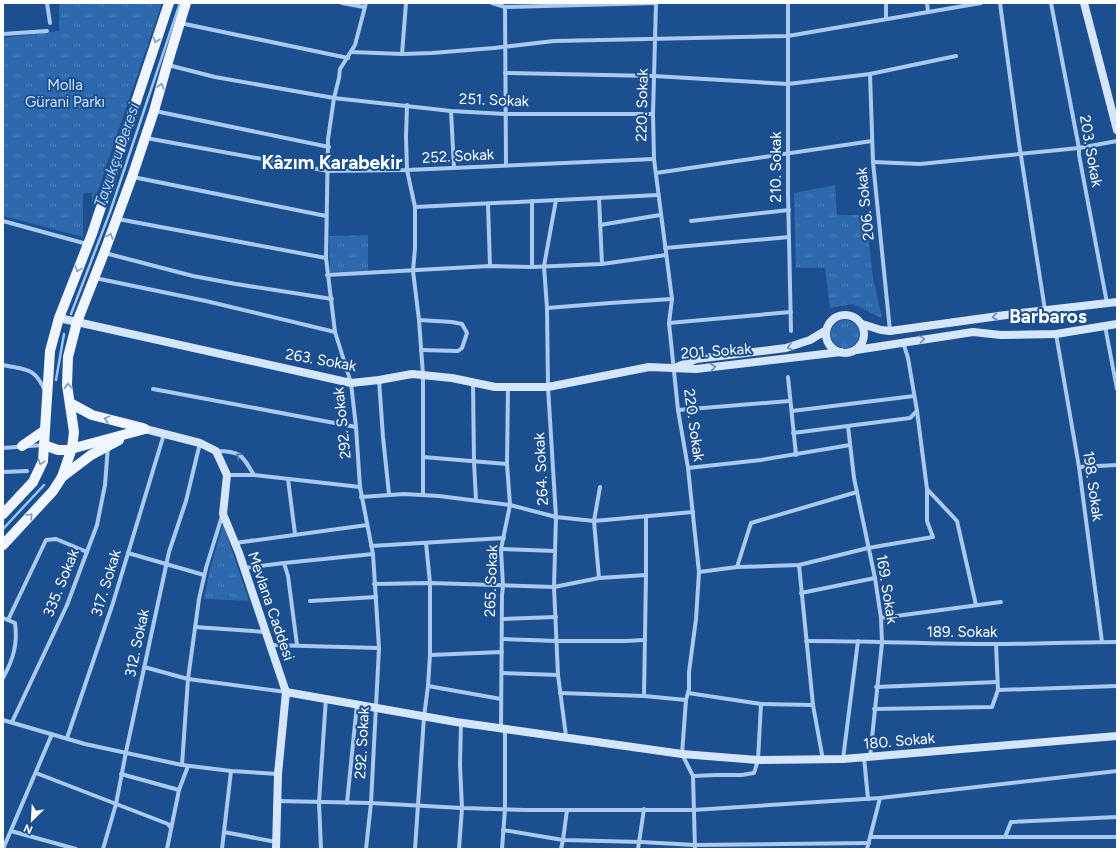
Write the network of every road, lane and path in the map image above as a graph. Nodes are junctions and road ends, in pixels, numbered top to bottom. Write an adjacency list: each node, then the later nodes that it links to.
1 (47, 3): 19 (street)
2 (169, 3): 71 (main road, one-way to 71)
3 (186, 3): 20 (main road)
4 (342, 3): 15 (street)
5 (406, 3): 27 (street)
6 (492, 3): 16 (street)
7 (656, 3): 16 (street); 24 (street, 220. Sokak)
8 (788, 3): 23 (street, 210. Sokak)
9 (886, 3): 18 (street)
10 (927, 3): 17 (street)
11 (981, 3): 17 (street)
12 (1000, 3): 47 (street)
13 (1051, 3): 46 (street, 203. Sokak)
14 (1084, 3): 41 (street)
15 (365, 5): 26 (street, 292. Sokak)
16 (504, 8): 25 (street)
17 (928, 11): 18 (street)
18 (886, 18): 23 (street)
19 (50, 23)
20 (180, 23): 29 (street); 30 (main road)
21 (47, 31): 22 (street)
22 (3, 34)
23 (788, 36): 24 (street); 34 (street, 210. Sokak)
24 (656, 38): 25 (street); 33 (street, 220. Sokak)
25 (504, 47): 27 (street); 31 (street)
26 (351, 52): 27 (street); 29 (street, 292. Sokak)
27 (402, 54)
28 (956, 56): 32 (street)
29 (348, 58): 35 (street, 292. Sokak)
30 (167, 65): 35 (street, 251. Sokak); 37 (main road, one-way to 30)
31 (504, 73): 33 (street); 39 (street)
32 (870, 74): 34 (street); 43 (street, 206. Sokak)
33 (654, 76): 34 (street); 40 (street, 220. Sokak)
34 (788, 84): 48 (street, 210. Sokak)
35 (334, 98): 36 (street, 251. Sokak); 45 (street, 292. Sokak)
36 (407, 105): 38 (street, 251. Sokak); 53 (street)
37 (154, 111): 42 (main road); 45 (street)
38 (451, 111): 39 (street, 251. Sokak); 52 (street)
39 (505, 114): 40 (street, 251. Sokak); 51 (street)
40 (653, 114): 49 (street, 220. Sokak)
41 (1117, 130)
42 (145, 138): 54 (street, 252. Sokak); 56 (main road)
43 (872, 141): 48 (street); 50 (street, 206. Sokak)
44 (1117, 141): 46 (street)
45 (328, 147): 54 (street, 292. Sokak)
46 (1079, 148): 47 (street); 86 (street, 203. Sokak)
47 (1020, 153): 50 (street); 88 (street)
48 (788, 154): 55 (street); 63 (street, 210. Sokak)
49 (654, 159): 51 (street, 252. Sokak); 55 (street, 220. Sokak)
50 (873, 162): 99 (street, 206. Sokak)
51 (506, 165): 52 (street, 252. Sokak)
52 (454, 168): 53 (street, 252. Sokak)
53 (407, 170): 54 (street, 252. Sokak); 62 (street)
54 (328, 171): 65 (street, 292. Sokak)
55 (656, 173): 57 (street, 220. Sokak)
56 (132, 177): 65 (street); 66 (main road)
57 (658, 195): 58 (street); 64 (street, 220. Sokak)
58 (599, 198): 59 (street); 69 (street)
59 (556, 200): 60 (street); 78 (street, 264. Sokak)
60 (532, 201): 61 (street); 79 (street)
61 (488, 204): 62 (street); 77 (street)
62 (415, 207): 80 (street)
63 (789, 210): 68 (street); 70 (street, 210. Sokak)
64 (660, 214): 69 (street); 72 (street, 220. Sokak)
65 (326, 216): 75 (street, 292. Sokak)
66 (117, 219): 73 (main road, one-way to 66); 75 (street)
67 (3, 220): 71 (street)
68 (691, 220)
69 (600, 225): 76 (street)
70 (789, 237): 72 (street); 89 (street, 210. Sokak)
71 (88, 244): 90 (main road, one-way to 90)
72 (665, 248): 74 (street, 220. Sokak)
73 (104, 253): 82 (main road); 83 (street)
74 (666, 255): 76 (street); 84 (street, 220. Sokak)
75 (326, 258): 81 (street, 292. Sokak)
76 (602, 264): 78 (street)
77 (490, 266): 79 (street); 80 (street)
78 (544, 266): 79 (street); 87 (street, 264. Sokak)
79 (532, 267)
80 (413, 271): 81 (street); 91 (street)
81 (327, 274): 83 (street, 292. Sokak)
82 (94, 278): 92 (main road); 100 (street)
83 (332, 299): 100 (street, 292. Sokak)
84 (672, 299): 87 (street); 93 (street, 220. Sokak)
85 (1117, 302): 86 (street, 201. Sokak)
86 (1107, 303): 88 (street, 201. Sokak)
87 (547, 308): 114 (street, 264. Sokak)
88 (1045, 310): 99 (street, 201. Sokak, one-way to 99)
89 (791, 312): 93 (street); 97 (street, 210. Sokak)
90 (59, 318): 92 (street, 263. Sokak); 117 (main road)
91 (419, 320): 103 (street); 103 (street)
92 (76, 322): 111 (street, 263. Sokak); 120 (main road, one-way to 92)
93 (669, 323): 107 (street, 220. Sokak)
94 (862, 324): 98 (street, 201. Sokak); 99 (street, 201. Sokak); 104 (street)
95 (1117, 324): 96 (street, 201. Sokak)
96 (1105, 326): 101 (street, 201. Sokak); 116 (street)
97 (792, 331)
98 (825, 331): 105 (street); 107 (street, 201. Sokak, one-way to 107)
99 (890, 331)
100 (335, 332): 111 (street, 292. Sokak)
101 (1056, 334): 102 (street, 201. Sokak, one-way to 101); 143 (street, 198. Sokak)
102 (903, 342): 104 (street, 201. Sokak); 118 (street)
103 (421, 350): 108 (street)
104 (856, 350): 105 (street, 201. Sokak)
105 (841, 352): 107 (street, 201. Sokak, one-way to 105)
106 (3, 365): 117 (street)
107 (674, 368): 114 (street, 263. Sokak); 121 (street, 220. Sokak)
108 (423, 375): 110 (street, 263. Sokak); 112 (street, 263. Sokak); 139 (street)
109 (788, 376): 119 (street)
110 (379, 380): 111 (street, 263. Sokak); 155 (street)
111 (351, 383): 125 (street, 292. Sokak)
112 (473, 383): 113 (street, 263. Sokak); 140 (street)
113 (508, 387): 114 (street, 263. Sokak); 141 (street, 265. Sokak)
114 (548, 387): 164 (street, 264. Sokak)
115 (153, 389): 125 (street)
116 (1117, 389)
117 (47, 396): 127 (main road)
118 (914, 396): 122 (street); 123 (street)
119 (790, 401): 121 (street); 122 (street)
120 (70, 403): 126 (main road, one-way to 120); 136 (main road)
121 (678, 410): 144 (street, 220. Sokak)
122 (792, 411): 128 (street)
123 (917, 411): 124 (street); 153 (street)
124 (848, 426): 128 (street); 132 (street, 169. Sokak)
125 (356, 427): 151 (street, 292. Sokak)
126 (145, 429): 129 (street); 134 (main road); 136 (main road)
127 (45, 430): 131 (main road); 133 (main road)
128 (793, 433): 138 (street)
129 (164, 434): 130 (street); 177 (street, 317. Sokak)
130 (200, 444): 137 (street); 179 (street, 312. Sokak)
131 (44, 445): 133 (street); 136 (main road); 161 (main road, one-way to 161)
132 (850, 445): 138 (street); 154 (street, 169. Sokak)
133 (22, 446): 135 (street)
134 (108, 446): 149 (main road); 176 (street, 335. Sokak)
135 (3, 448)
136 (72, 448): 149 (main road)
137 (216, 451): 147 (street); 148 (street, one-way to 137)
138 (796, 455): 144 (street)
139 (423, 457): 140 (street); 156 (street)
140 (474, 462): 141 (street); 158 (street)
141 (507, 464): 159 (street, 265. Sokak)
142 (1117, 465): 143 (street)
143 (1079, 467): 210 (street, 198. Sokak)
144 (688, 468): 160 (street, 220. Sokak)
145 (27, 471): 146 (street)
146 (3, 472)
147 (227, 475): 148 (street); 162 (street, Mevlana Caddesi)
148 (254, 475): 150 (street)
149 (62, 477): 171 (main road, one-way to 149)
150 (288, 479): 151 (street); 167 (street)
151 (360, 487): 157 (street, 292. Sokak)
152 (600, 487): 165 (street)
153 (927, 489): 173 (street); 197 (street)
154 (857, 492): 173 (street, 169. Sokak); 182 (street)
155 (389, 494): 156 (street); 157 (street)
156 (423, 495): 158 (street)
157 (361, 497): 166 (street, 292. Sokak)
158 (476, 500): 159 (street)
159 (510, 505): 164 (street); 168 (street, 265. Sokak)
160 (693, 512): 163 (street); 184 (street, 220. Sokak)
161 (3, 514)
162 (223, 514): 169 (street, Mevlana Caddesi); 185 (street)
163 (646, 516): 165 (street); 186 (street)
164 (556, 517): 165 (street); 175 (street, 264. Sokak)
165 (594, 521): 187 (street)
166 (367, 525): 167 (street); 172 (street, 292. Sokak)
167 (296, 534): 169 (street)
168 (504, 538): 170 (street); 174 (street, 265. Sokak)
169 (235, 543): 183 (street, Mevlana Caddesi)
170 (426, 543): 172 (street); 189 (street)
171 (3, 545)
172 (371, 546): 178 (street, 292. Sokak)
173 (868, 548): 181 (street); 188 (street, 169. Sokak)
174 (501, 549): 175 (street); 191 (street, 265. Sokak)
175 (555, 551): 192 (street, 264. Sokak)
176 (87, 552): 202 (street); 244 (street, 335. Sokak)
177 (128, 553): 179 (street); 250 (street, 317. Sokak)
178 (373, 554): 180 (street); 190 (street, 292. Sokak)
179 (167, 564): 185 (street); 219 (street, 312. Sokak)
180 (284, 564): 183 (street); 215 (street)
181 (798, 565): 182 (street); 193 (street)
182 (737, 567): 184 (street)
183 (244, 568): 204 (street, Mevlana Caddesi)
184 (699, 572): 232 (street, 220. Sokak)
185 (204, 575): 203 (street)
186 (646, 576): 187 (street); 206 (street)
187 (599, 578): 192 (street)
188 (875, 578): 193 (street); 200 (street, 169. Sokak)
189 (430, 583): 190 (street); 191 (street); 218 (street)
190 (374, 584): 194 (street, 292. Sokak)
191 (503, 586): 192 (street); 201 (street, 265. Sokak)
192 (554, 587): 198 (street, 264. Sokak)
193 (801, 593): 208 (street)
194 (376, 597): 195 (street); 216 (street, 292. Sokak)
195 (310, 600)
196 (1001, 602): 197 (street, 189. Sokak)
197 (976, 605): 200 (street, 189. Sokak)
198 (556, 617): 201 (street); 207 (street, 264. Sokak)
199 (3, 618): 202 (street)
200 (881, 618): 212 (street, 169. Sokak)
201 (502, 619): 205 (street, 265. Sokak)
202 (8, 620): 220 (street)
203 (195, 627): 204 (street); 224 (street)
204 (266, 632): 214 (street, Mevlana Caddesi)
205 (502, 639): 207 (street); 217 (street, 265. Sokak)
206 (644, 640): 207 (street); 233 (street)
207 (557, 641): 222 (street, 264. Sokak)
208 (806, 641): 209 (street, 189. Sokak); 239 (street)
209 (858, 641): 212 (street, 189. Sokak); 254 (street)
210 (1102, 642): 211 (street, 189. Sokak); 213 (street, 189. Sokak)
211 (1117, 642)
212 (882, 643): 213 (street, 189. Sokak); 228 (street, 169. Sokak)
213 (996, 644): 225 (street)
214 (270, 645): 215 (street); 230 (street, Mevlana Caddesi)
215 (297, 645): 216 (street)
216 (379, 648): 240 (street, 292. Sokak)
217 (502, 652): 218 (street); 221 (street, 265. Sokak)
218 (430, 655): 226 (street)
219 (144, 667): 224 (street); 251 (street, 312. Sokak)
220 (5, 671): 223 (street)
221 (502, 673): 222 (street); 235 (street, 265. Sokak)
222 (558, 674): 231 (street, 264. Sokak)
223 (3, 678)
224 (188, 679): 230 (street); 257 (street)
225 (996, 682): 228 (street); 229 (street)
226 (428, 686): 235 (street); 242 (street)
227 (1117, 686): 229 (street)
228 (876, 687): 241 (street, 169. Sokak)
229 (998, 690): 241 (street)
230 (286, 692): 234 (street, 180. Sokak); 263 (street, Mevlana Caddesi)
231 (560, 693): 233 (street); 248 (street, 264. Sokak)
232 (688, 693): 236 (street, 220. Sokak); 238 (street)
233 (644, 696): 236 (street)
234 (326, 698): 237 (street, 180. Sokak); 269 (street)
235 (501, 699): 246 (street, 265. Sokak)
236 (686, 700): 252 (street, 220. Sokak)
237 (357, 704): 240 (street, 180. Sokak); 270 (street)
238 (761, 704): 239 (street); 255 (street)
239 (813, 705): 256 (street)
240 (375, 708): 242 (street, 180. Sokak); 271 (street, 292. Sokak)
241 (874, 709): 253 (street, 169. Sokak)
242 (424, 717): 245 (street, 180. Sokak); 273 (street)
243 (3, 720): 244 (street)
244 (12, 722): 247 (street)
245 (461, 722): 246 (street, 180. Sokak); 274 (street)
246 (503, 728): 248 (street, 180. Sokak); 275 (street, 265. Sokak)
247 (52, 734): 250 (street); 261 (street)
248 (566, 736): 252 (street, 180. Sokak)
249 (1117, 736): 253 (street, 180. Sokak)
250 (68, 738): 251 (street)
251 (126, 752): 257 (street); 262 (street, 312. Sokak)
252 (682, 754): 255 (street, 180. Sokak); 264 (street)
253 (867, 757): 254 (street, 180. Sokak); 267 (street, 169. Sokak)
254 (843, 759): 256 (street, 180. Sokak)
255 (758, 760): 256 (street, 180. Sokak); 264 (street)
256 (823, 760)
257 (182, 765): 258 (street)
258 (188, 766): 260 (street); 265 (street)
259 (1117, 771): 266 (street)
260 (231, 772): 263 (street); 283 (street)
261 (36, 773): 272 (street); 282 (street)
262 (122, 774): 265 (street); 272 (street, 312. Sokak)
263 (278, 774): 268 (street, Mevlana Caddesi)
264 (693, 776): 278 (street)
265 (179, 790): 280 (street)
266 (880, 798): 267 (street); 284 (street)
267 (868, 799): 278 (street)
268 (277, 801): 269 (street); 290 (street, Mevlana Caddesi)
269 (319, 802): 270 (street); 298 (street)
270 (347, 803): 271 (street)
271 (371, 803): 273 (street); 299 (street, 292. Sokak)
272 (116, 804): 280 (street); 295 (street, 312. Sokak)
273 (419, 805): 274 (street); 300 (street)
274 (462, 808): 275 (street); 301 (street)
275 (505, 809): 277 (street); 281 (street, 265. Sokak)
276 (644, 809): 277 (street); 278 (street); 288 (street)
277 (567, 810): 287 (street)
278 (694, 810): 291 (street)
279 (1117, 817): 285 (street)
280 (171, 828): 296 (street)
281 (503, 830): 287 (street); 302 (street, 265. Sokak)
282 (11, 831): 293 (street); 294 (street)
283 (224, 832): 290 (street); 297 (street)
284 (871, 837): 285 (street); 289 (street)
285 (1005, 837): 286 (street)
286 (1117, 838)
287 (563, 840): 288 (street); 303 (street)
288 (639, 843): 291 (street); 304 (street)
289 (869, 843): 292 (street); 305 (street)
290 (276, 845)
291 (695, 847): 292 (street)
292 (765, 847)
293 (3, 849)
294 (76, 849)
295 (103, 849)
296 (167, 849)
297 (222, 849)
298 (321, 849)
299 (366, 849)
300 (415, 849)
301 (459, 849)
302 (502, 849)
303 (560, 849)
304 (638, 849)
305 (868, 849)

